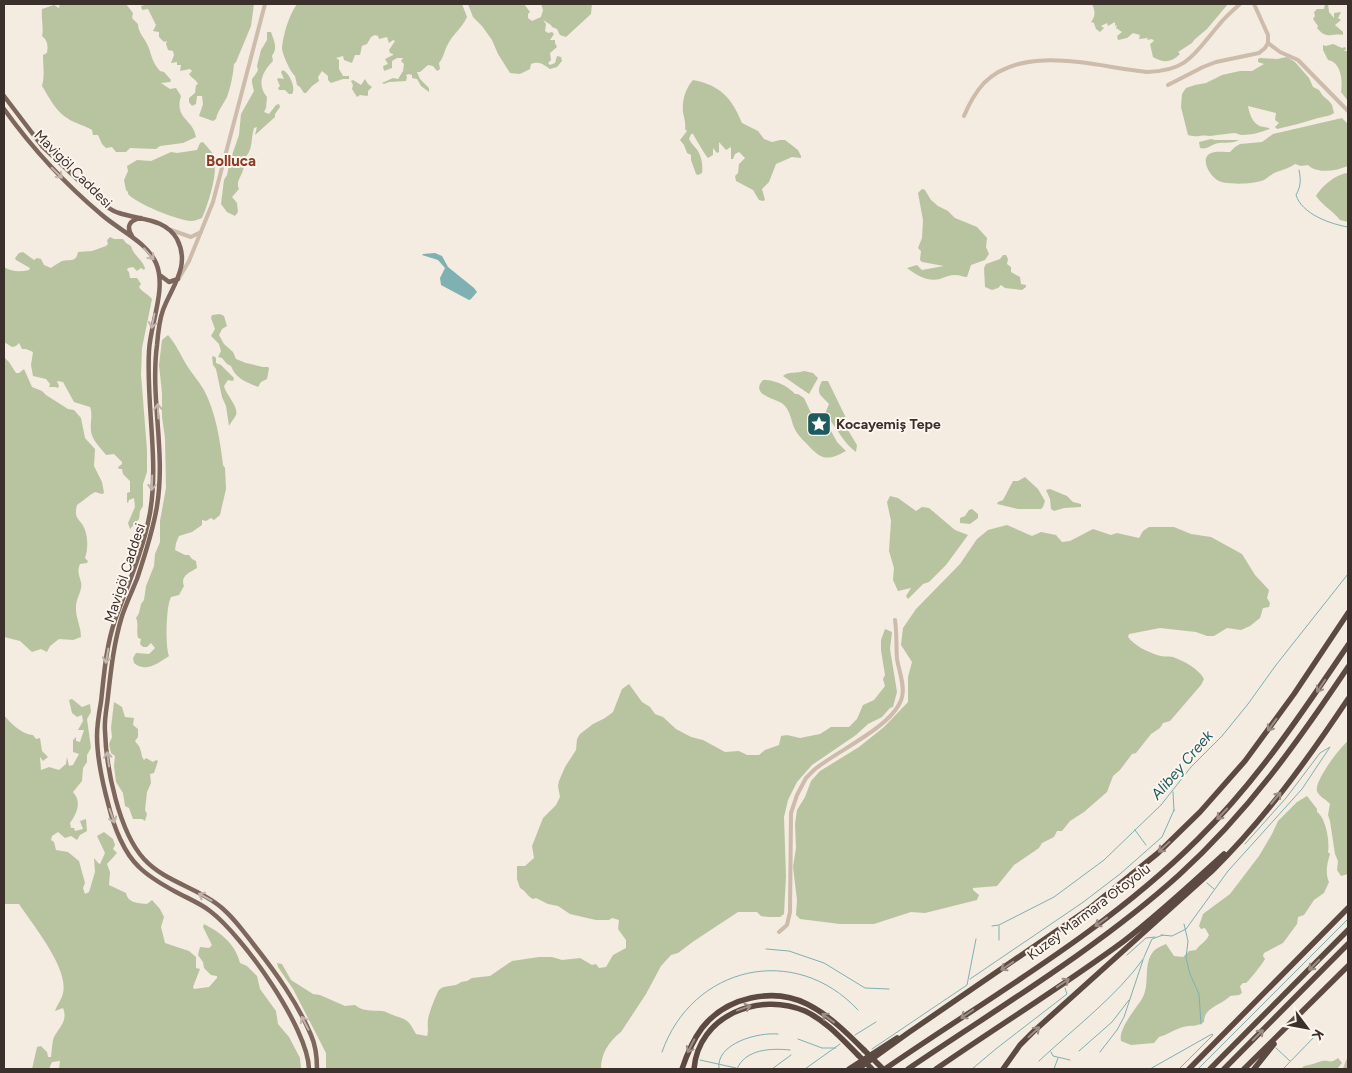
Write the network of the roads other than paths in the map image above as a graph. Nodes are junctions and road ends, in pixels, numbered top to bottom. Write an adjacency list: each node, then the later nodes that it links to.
1 (265, 4): 12 (street)
2 (1240, 4): 9 (street)
3 (1254, 4): 4 (street)
4 (1268, 43): 5 (street); 8 (street)
5 (1168, 85)
6 (4, 96): 10 (main road, Mavigöl Caddesi)
7 (4, 108): 13 (main road, Mavigöl Caddesi, one-way to 13)
8 (1348, 111)
9 (964, 116)
10 (145, 218): 11 (main road, Mavigöl Caddesi); 13 (main road)
11 (170, 230): 12 (street); 15 (main road, Mavigöl Caddesi)
12 (202, 232): 15 (street)
13 (133, 239): 14 (main road, Mavigöl Caddesi, one-way to 14)
14 (159, 273): 15 (main road); 30 (main road, Mavigöl Caddesi, one-way to 30)
15 (179, 278): 31 (main road, Mavigöl Caddesi, one-way to 15)
16 (1348, 613): 28 (highway, one-way to 28)
17 (895, 620): 24 (street)
18 (1348, 645): 37 (highway, Kuzey Marmara Otoyolu, one-way to 37)
19 (1348, 667): 38 (highway, Kuzey Marmara Otoyolu)
20 (1348, 699): 21 (highway, one-way to 20)
21 (1244, 835): 39 (highway, one-way to 21); 40 (highway, one-way to 21)
22 (1348, 908): 41 (highway)
23 (1348, 930): 42 (highway, one-way to 42)
24 (779, 932)
25 (1348, 944): 43 (highway, one-way to 25)
26 (1348, 966): 27 (highway)
27 (1302, 1013): 44 (highway); 45 (highway)
28 (908, 1033): 34 (highway); 35 (highway)
29 (1348, 1062): 46 (street)
30 (310, 1069)
31 (317, 1069)
32 (682, 1069): 37 (highway, one-way to 32, bridge)
33 (694, 1069): 36 (highway, one-way to 36, bridge)
34 (849, 1069)
35 (858, 1069)
36 (872, 1069)
37 (884, 1069)
38 (908, 1069)
39 (936, 1069)
40 (1004, 1069)
41 (1189, 1069)
42 (1210, 1069)
43 (1224, 1069)
44 (1244, 1069)
45 (1254, 1069)
46 (1345, 1069)

